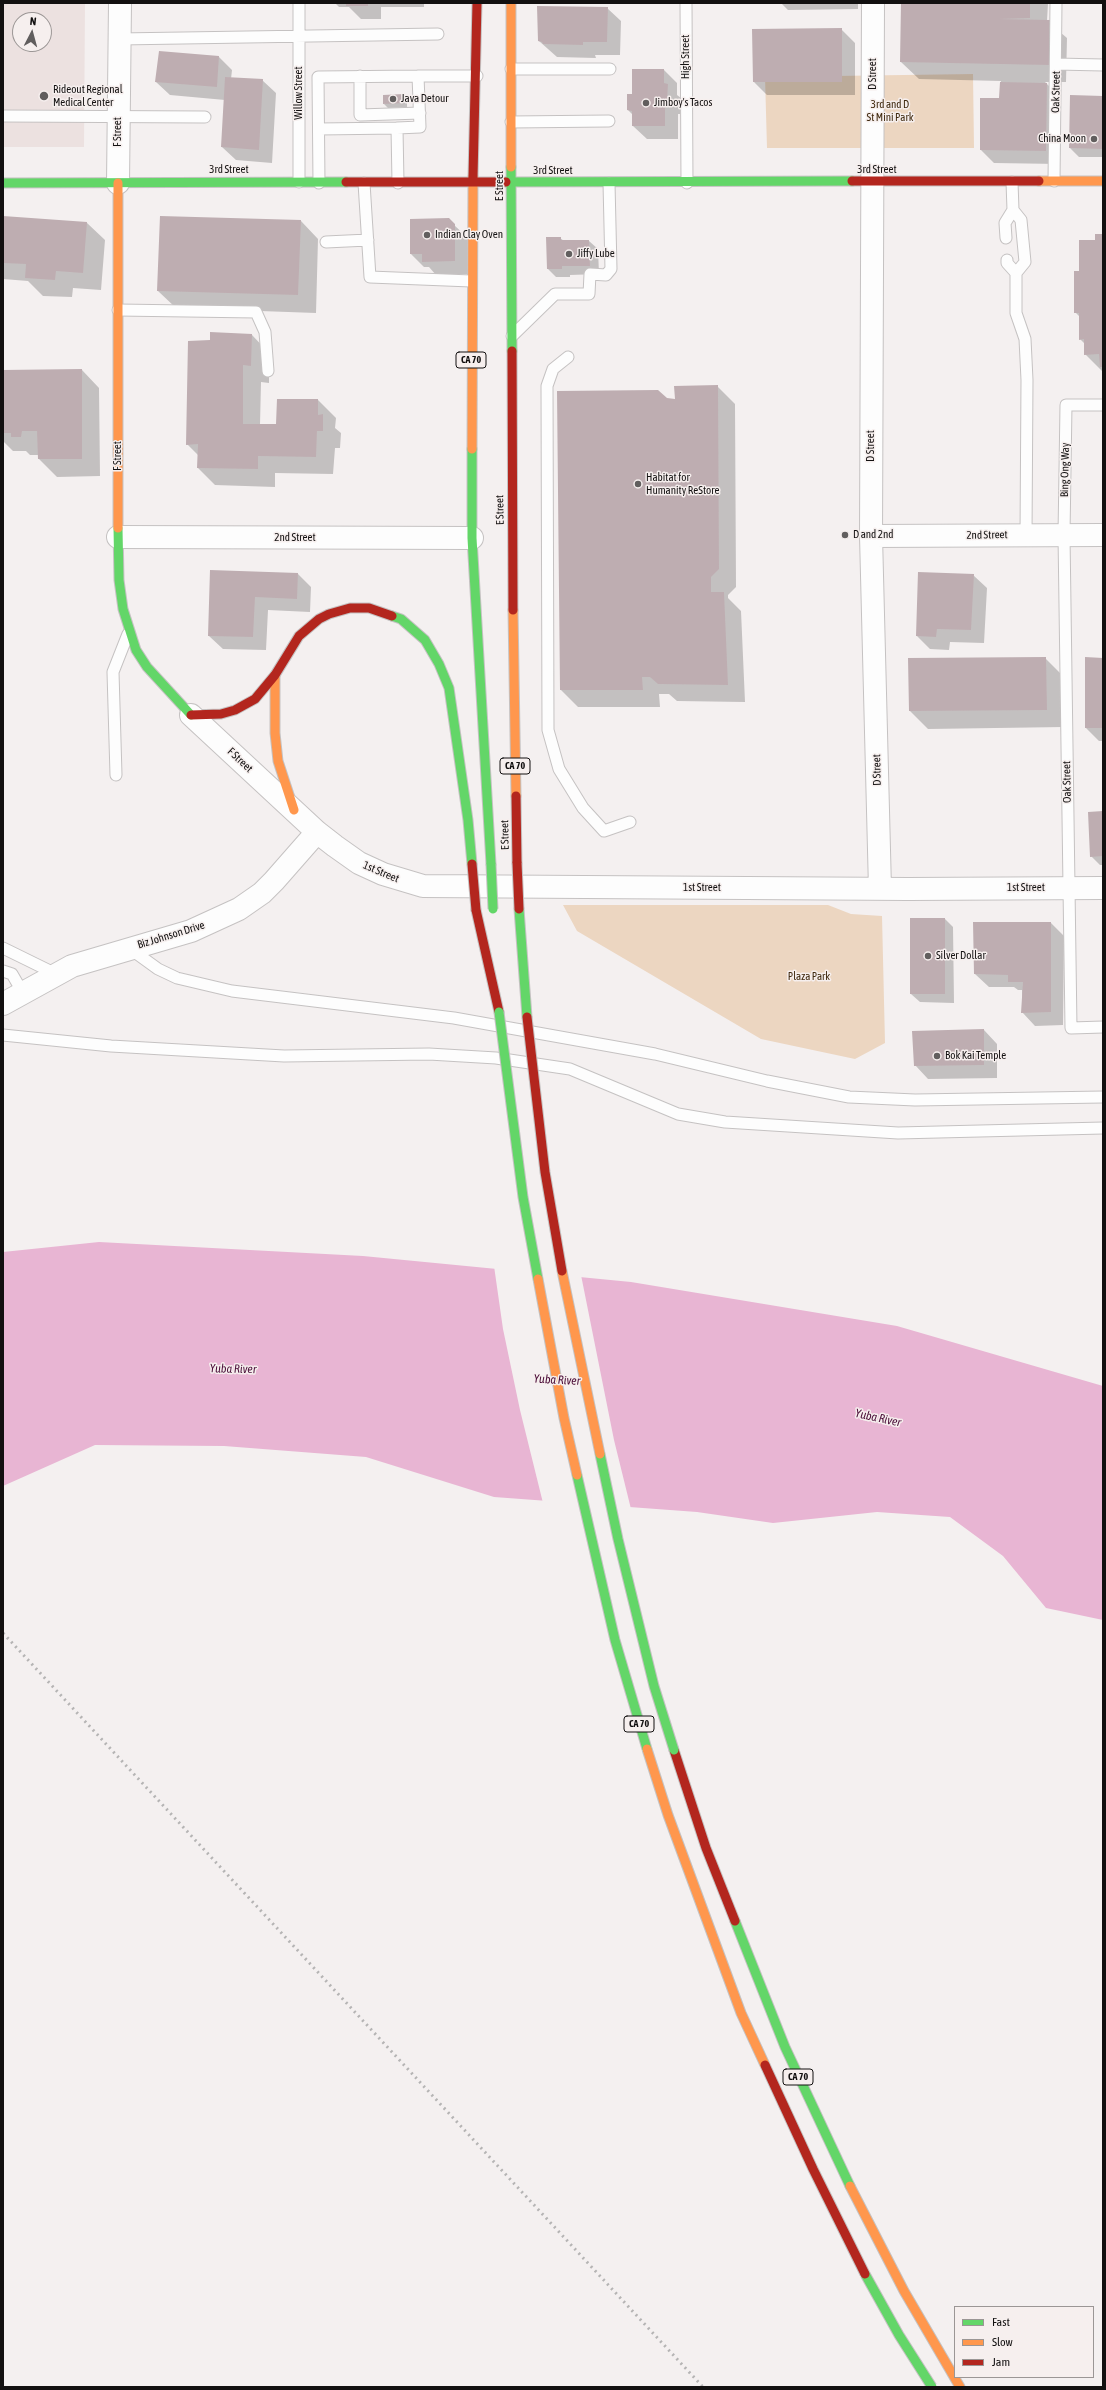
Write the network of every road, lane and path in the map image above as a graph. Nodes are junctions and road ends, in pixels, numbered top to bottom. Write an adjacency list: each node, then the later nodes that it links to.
1 (120, 3): 10 (street, F Street)
2 (299, 3): 9 (lane, Willow Street)
3 (478, 3): 17 (main road, E Street / CA 70)
4 (511, 3): 13 (main road, E Street / CA 70)
5 (686, 3): 38 (lane, High Street)
6 (873, 3): 30 (street, D Street)
7 (1056, 3): 11 (lane, Oak Street)
8 (438, 34): 9 (lane)
9 (299, 37): 10 (lane); 28 (lane, Willow Street)
10 (120, 39): 20 (street, F Street)
11 (1056, 64): 12 (lane); 26 (lane, Oak Street)
12 (1103, 64)
13 (511, 69): 14 (lane); 23 (main road, E Street / CA 70)
14 (610, 69)
15 (360, 76): 16 (lane); 18 (lane); 25 (lane)
16 (418, 76): 17 (lane); 18 (lane)
17 (477, 76): 36 (main road, E Street / CA 70)
18 (420, 113): 24 (lane)
19 (3, 116): 20 (lane)
20 (118, 117): 21 (lane); 33 (street, F Street)
21 (205, 117)
22 (609, 121): 23 (lane)
23 (511, 122): 39 (main road, E Street / CA 70)
24 (397, 128): 25 (lane); 35 (lane)
25 (319, 129): 29 (lane)
26 (1054, 181): 27 (main road, 3rd Street); 31 (main road, 3rd Street)
27 (1103, 181)
28 (299, 182): 29 (main road, 3rd Street); 33 (main road, 3rd Street)
29 (319, 182): 34 (main road, 3rd Street)
30 (872, 182): 31 (main road, 3rd Street); 38 (main road, 3rd Street); 55 (street, D Street)
31 (1012, 182): 40 (lane)
32 (3, 183): 33 (main road, 3rd Street)
33 (118, 183): 47 (main road, F Street)
34 (364, 183): 35 (main road, 3rd Street); 42 (lane)
35 (398, 183): 36 (main road, 3rd Street)
36 (473, 183): 39 (main road, 3rd Street); 46 (main road, E Street / CA 70)
37 (610, 183): 38 (main road, 3rd Street); 39 (main road, 3rd Street); 48 (lane)
38 (687, 183)
39 (512, 184): 48 (main road, E Street / CA 70)
40 (1013, 210): 41 (lane); 45 (lane)
41 (1006, 238)
42 (368, 240): 43 (lane); 46 (lane)
43 (326, 242)
44 (1007, 260): 45 (lane)
45 (1016, 273): 53 (lane)
46 (471, 281): 57 (main road, E Street / CA 70)
47 (118, 310): 50 (lane); 56 (main road, F Street)
48 (510, 338): 81 (main road, E Street / CA 70, bridge)
49 (568, 357): 63 (lane)
50 (268, 371)
51 (1103, 405): 52 (lane, Bing Ong Way)
52 (1064, 534): 53 (street, 2nd Street); 54 (street, 2nd Street); 65 (lane, Oak Street)
53 (1026, 535): 55 (street, 2nd Street)
54 (1103, 535)
55 (871, 536): 67 (street, D Street)
56 (118, 537): 57 (street, 2nd Street); 58 (main road, F Street)
57 (472, 538): 68 (main road, E Street / CA 70, bridge)
58 (129, 632): 60 (main road, F Street); 61 (lane)
59 (275, 675): 60 (main road); 62 (main road); 76 (main road, bridge)
60 (191, 715): 62 (street, F Street)
61 (116, 775)
62 (294, 810): 64 (street, F Street)
63 (630, 822)
64 (317, 832): 67 (street, 1st Street); 70 (street, Biz Johnson Drive)
65 (1069, 888): 66 (street, 1st Street); 67 (street, 1st Street); 77 (lane, Oak Street)
66 (1103, 888)
67 (880, 889)
68 (493, 913)
69 (3, 948): 73 (lane)
70 (128, 948): 73 (street, Biz Johnson Drive); 79 (lane)
71 (496, 956): 76 (main road, CA 70)
72 (3, 972): 74 (lane)
73 (56, 974): 74 (street, Biz Johnson Drive)
74 (23, 993): 75 (street, Biz Johnson Drive)
75 (3, 1004)
76 (499, 1012): 83 (main road, CA 70, bridge)
77 (1103, 1027)
78 (3, 1035): 80 (lane)
79 (1103, 1097)
80 (1103, 1128)
81 (954, 2377)
82 (955, 2378): 84 (main road, E Street / CA 70, bridge)
83 (932, 2387)
84 (960, 2387)

